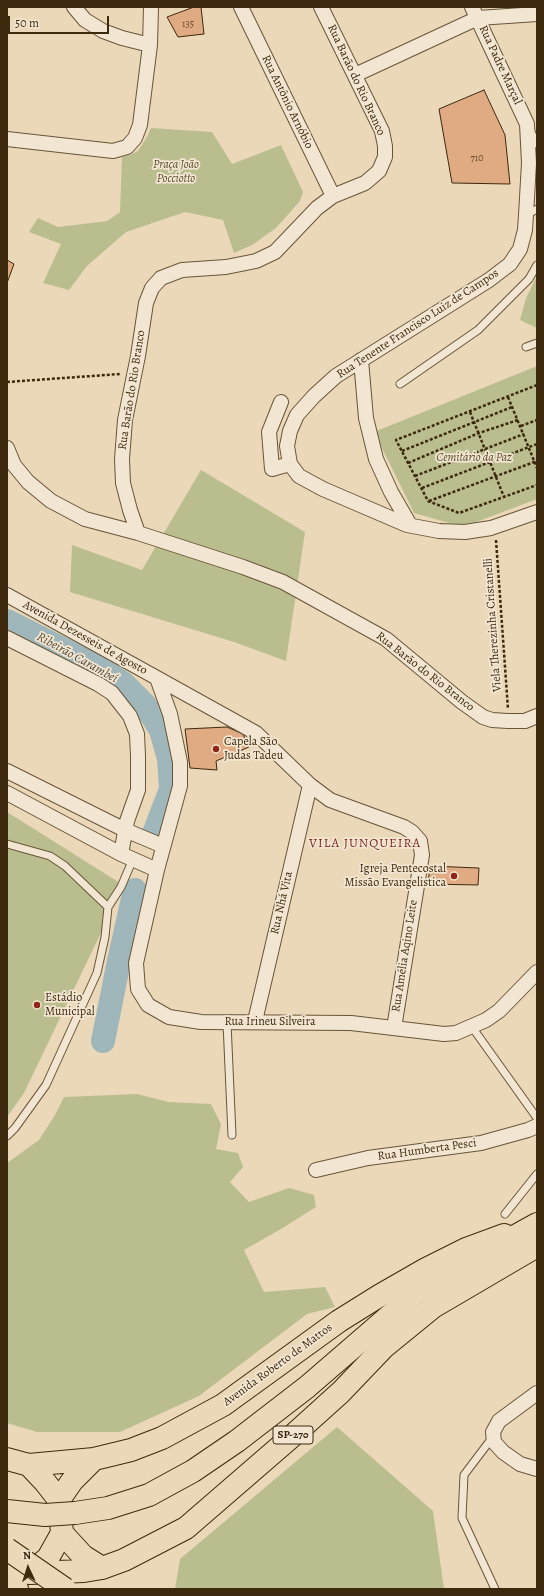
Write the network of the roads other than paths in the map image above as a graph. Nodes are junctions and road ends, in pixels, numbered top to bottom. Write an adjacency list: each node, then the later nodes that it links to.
1 (74, 7): 7 (street)
2 (151, 7): 7 (street)
3 (241, 7): 12 (street, Rua Antônio Arnóbio)
4 (321, 7): 8 (street, Rua Barão do Rio Branco)
5 (475, 12): 6 (street); 8 (street); 9 (street, Rua Padre Marçal)
6 (537, 14)
7 (150, 45): 10 (street)
8 (355, 75): 12 (street, Rua Barão do Rio Branco)
9 (527, 124): 11 (lane); 13 (street, Rua Tenente Francisco Luiz de Campos)
10 (7, 140)
11 (537, 144)
12 (333, 196): 24 (street, Rua Barão do Rio Branco)
13 (532, 212): 17 (street, Rua Tenente Francisco Luiz de Campos)
14 (537, 265): 18 (lane)
15 (537, 343): 16 (lane)
16 (526, 347)
17 (361, 360): 21 (street, Rua Tenente Francisco Luiz de Campos); 23 (street)
18 (400, 384)
19 (281, 402): 21 (street)
20 (7, 448): 24 (street)
21 (290, 464): 23 (street)
22 (537, 512): 23 (street)
23 (410, 525)
24 (138, 532): 28 (street, Rua Barão do Rio Branco)
25 (7, 595): 27 (street, Avenida Dezesseis de Agosto)
26 (7, 638): 32 (street)
27 (157, 678): 30 (street, Rua Amélia Aqino Leite); 34 (street, Avenida Dezesseis de Agosto)
28 (537, 716)
29 (7, 771): 32 (street)
30 (310, 785): 39 (street, Rua Nhá Vita); 42 (street, Rua Amélia Aqino Leite)
31 (7, 793): 35 (street)
32 (125, 830): 34 (street); 35 (street)
33 (7, 844): 37 (lane)
34 (163, 846): 36 (street, Rua Irineu Silveira)
35 (127, 856): 36 (street); 37 (lane)
36 (157, 870): 40 (street, Rua Irineu Silveira)
37 (108, 907): 46 (lane)
38 (536, 970): 41 (street, Rua Irineu Silveira)
39 (255, 1022): 40 (street, Rua Irineu Silveira); 42 (street, Rua Irineu Silveira)
40 (227, 1023): 45 (lane)
41 (472, 1027): 42 (street, Rua Irineu Silveira); 43 (lane)
42 (394, 1028)
43 (537, 1118)
44 (537, 1126): 47 (street, Rua Humberta Pesci)
45 (232, 1135)
46 (7, 1136)
47 (316, 1170)
48 (537, 1174): 49 (lane)
49 (505, 1214)
50 (537, 1224): 55 (main road, Avenida Roberto de Mattos); 58 (main road)
51 (537, 1246): 62 (main road, SP-270)
52 (536, 1394): 53 (street)
53 (494, 1436): 57 (street); 67 (lane)
54 (7, 1459): 56 (main road, Avenida Roberto de Mattos)
55 (94, 1459): 56 (main road, Avenida Roberto de Mattos); 58 (main road)
56 (28, 1465): 58 (main road)
57 (537, 1469)
58 (67, 1507): 59 (main road, bridge); 60 (main road)
59 (7, 1511)
60 (62, 1533): 62 (main road); 64 (main road)
61 (7, 1549): 66 (main road, bridge)
62 (102, 1568): 64 (main road, SP-270)
63 (7, 1571): 64 (main road, SP-270)
64 (24, 1581): 65 (main road)
65 (7, 1583)
66 (65, 1589)
67 (495, 1589)

